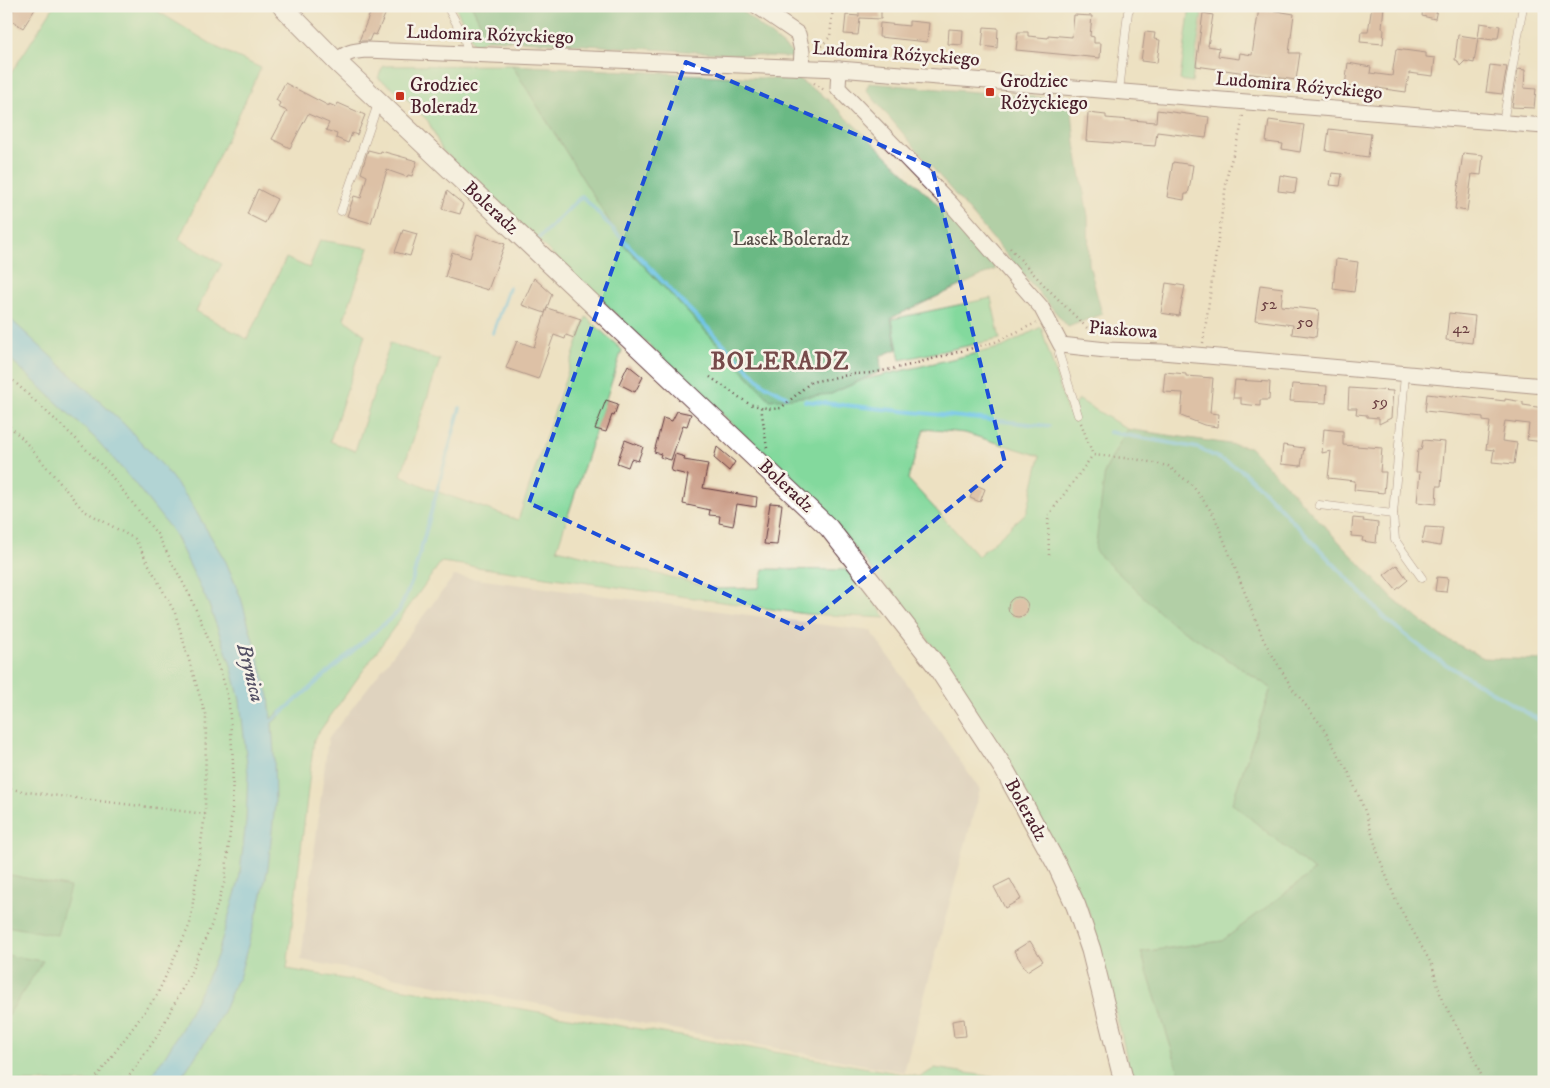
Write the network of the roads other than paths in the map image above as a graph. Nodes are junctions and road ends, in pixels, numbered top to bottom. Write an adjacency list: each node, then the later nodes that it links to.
1 (282, 6): 7 (street, Boleradz)
2 (447, 6): 6 (lane)
3 (758, 6): 8 (street)
4 (1130, 6): 10 (lane)
5 (1523, 6): 12 (lane)
6 (468, 54): 7 (street, Ludomira Różyckiego); 8 (street, Ludomira Różyckiego)
7 (337, 62): 11 (street, Boleradz)
8 (801, 67): 9 (street, Ludomira Różyckiego)
9 (839, 69): 10 (street, Ludomira Różyckiego); 15 (street, Piaskowa)
10 (1120, 91): 12 (street, Ludomira Różyckiego)
11 (379, 102): 14 (lane); 22 (street, Boleradz)
12 (1503, 123): 13 (street, Ludomira Różyckiego)
13 (1544, 126)
14 (341, 211)
15 (1060, 345): 16 (street, Piaskowa); 18 (lane)
16 (1405, 375): 17 (street, Piaskowa); 20 (lane)
17 (1544, 386)
18 (1078, 414)
19 (1320, 505): 20 (lane)
20 (1393, 514): 21 (lane)
21 (1422, 578)
22 (1124, 1082)

